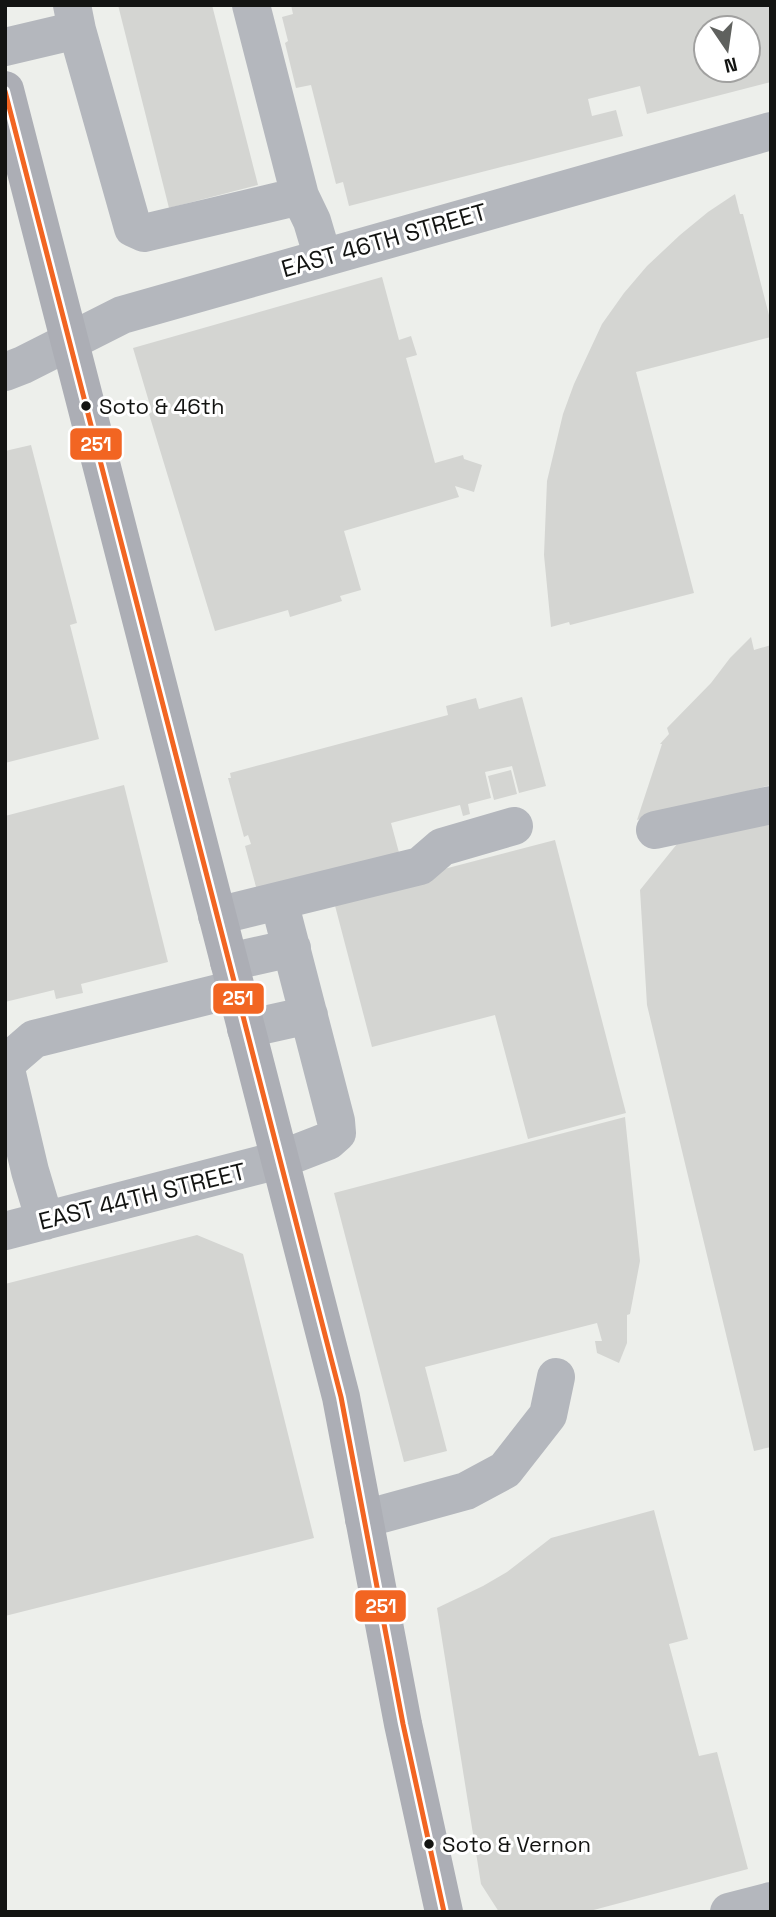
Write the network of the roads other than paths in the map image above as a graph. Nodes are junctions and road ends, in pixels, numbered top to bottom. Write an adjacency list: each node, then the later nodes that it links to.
1 (251, 5): 6 (street)
2 (74, 18): 3 (street); 6 (street)
3 (5, 47)
4 (5, 90): 8 (main road)
5 (771, 131): 7 (street, EAST 46TH STREET)
6 (300, 196): 7 (street)
7 (323, 258): 8 (street, EAST 46TH STREET)
8 (69, 342): 9 (street, EAST 46TH STREET); 14 (main road)
9 (5, 372)
10 (771, 805): 12 (street)
11 (514, 826): 13 (street)
12 (655, 830)
13 (279, 901): 14 (street); 15 (street)
14 (217, 916): 16 (main road)
15 (292, 948): 16 (street); 17 (street)
16 (232, 975): 18 (main road); 19 (street)
17 (309, 1015): 18 (street); 20 (street, EAST 44TH STREET)
18 (246, 1029): 20 (main road)
19 (5, 1064): 21 (street)
20 (279, 1160): 21 (street, EAST 44TH STREET); 24 (main road)
21 (45, 1221): 22 (street, EAST 44TH STREET)
22 (5, 1231)
23 (556, 1377): 24 (street)
24 (364, 1519): 26 (main road)
25 (771, 1900): 27 (street)
26 (444, 1912)
27 (729, 1912)

